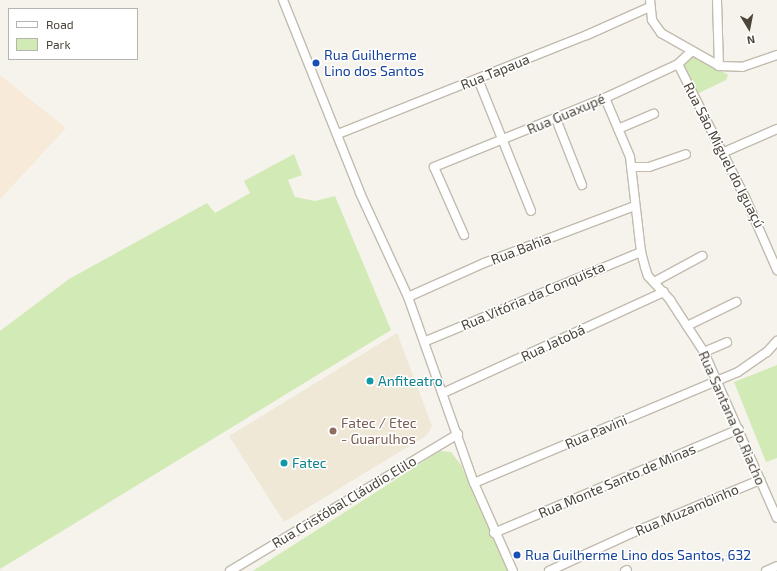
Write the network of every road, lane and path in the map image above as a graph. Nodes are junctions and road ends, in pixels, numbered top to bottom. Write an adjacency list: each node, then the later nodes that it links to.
1 (283, 0): 14 (street)
2 (716, 0): 7 (street)
3 (650, 3): 4 (street); 8 (street, Rua Tapaua)
4 (692, 51): 6 (street, Rua Guaxupé); 7 (street)
5 (777, 55): 7 (street)
6 (678, 64): 9 (street, Rua Guaxupé); 16 (street, Rua São Miguel do Iguaçú)
7 (718, 66)
8 (478, 79): 14 (street, Rua Tapaua); 15 (street)
9 (605, 98): 11 (street, Rua Guaxupé); 12 (street, Rua Santana do Riacho)
10 (654, 114): 12 (street)
11 (556, 119): 15 (street, Rua Guaxupé); 19 (street)
12 (618, 129): 18 (street, Rua Santana do Riacho)
13 (777, 129): 16 (street)
14 (338, 134): 28 (street)
15 (501, 140): 21 (street); 22 (street, Rua Guaxupé)
16 (722, 153): 25 (street, Rua São Miguel do Iguaçú)
17 (686, 154): 18 (street)
18 (632, 167): 20 (street, Rua Santana do Riacho)
19 (582, 185)
20 (635, 206): 23 (street, Rua Santana do Riacho); 28 (street, Rua Bahia)
21 (531, 211)
22 (464, 235)
23 (641, 252): 26 (street, Rua Santana do Riacho); 31 (street, Rua Vitória da Conquista)
24 (702, 256): 26 (street)
25 (777, 270)
26 (654, 282): 27 (street, Rua Santana do Riacho)
27 (664, 292): 30 (street, Rua Santana do Riacho); 36 (street, Rua Jatobá)
28 (408, 297): 31 (street)
29 (736, 302): 30 (street)
30 (687, 326): 34 (street, Rua Santana do Riacho)
31 (426, 341): 36 (street)
32 (777, 341): 35 (street, Rua Pavini)
33 (728, 342): 34 (street)
34 (704, 352): 35 (street, Rua Santana do Riacho)
35 (718, 381): 37 (street, Rua Santana do Riacho); 40 (street, Rua Pavini)
36 (443, 393): 38 (street)
37 (740, 429): 39 (street, Rua Santana do Riacho); 42 (street, Rua Monte Santo de Minas)
38 (458, 434): 40 (street); 44 (street, Rua Cristóbal Cláudio Elilo)
39 (760, 480): 41 (street, Rua Santana do Riacho); 46 (street, Rua Muzambinho)
40 (474, 483): 42 (street)
41 (777, 518)
42 (494, 533): 45 (street)
43 (777, 566): 47 (street)
44 (230, 571)
45 (513, 571)
46 (549, 571)
47 (766, 571)

